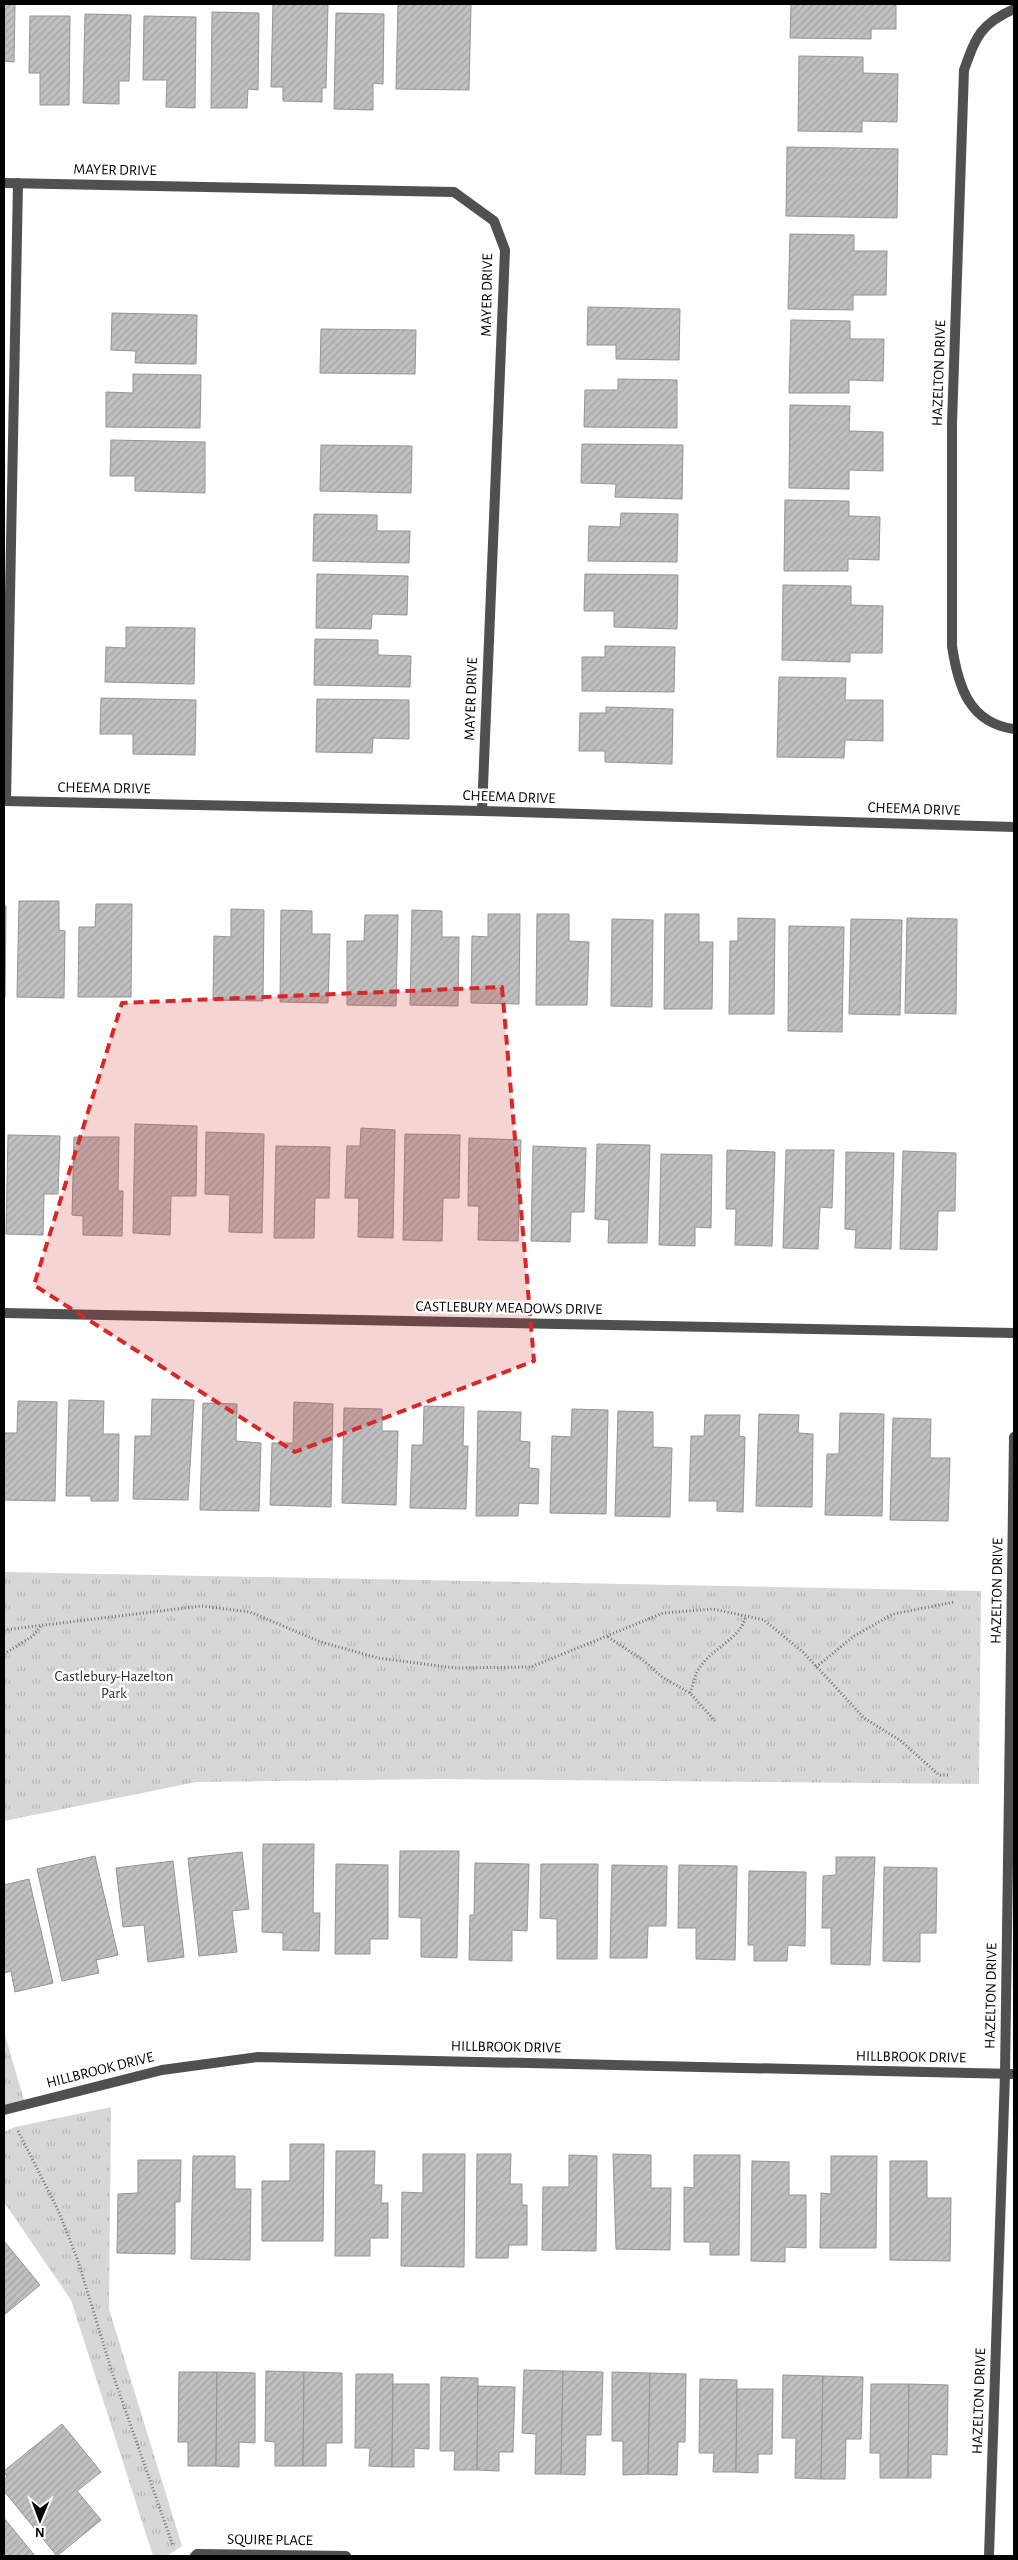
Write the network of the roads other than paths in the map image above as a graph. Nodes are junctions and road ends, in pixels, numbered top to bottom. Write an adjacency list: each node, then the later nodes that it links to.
1 (1014, 10): 4 (street, HAZELTON DRIVE)
2 (4, 183): 3 (street, MAYER DRIVE)
3 (18, 183): 5 (street); 6 (street, MAYER DRIVE)
4 (1014, 729)
5 (5, 801): 6 (street, CHEEMA DRIVE)
6 (482, 811): 7 (street, CHEEMA DRIVE)
7 (1014, 827)
8 (4, 1313): 9 (street, CASTLEBURY MEADOWS DRIVE)
9 (1014, 1333)
10 (1014, 1436): 11 (street, HAZELTON DRIVE)
11 (1010, 2074): 12 (street, HILLBROOK DRIVE); 15 (street, HAZELTON DRIVE)
12 (7, 2109)
13 (195, 2556): 14 (street, SQUIRE PLACE)
14 (346, 2556)
15 (989, 2556)

